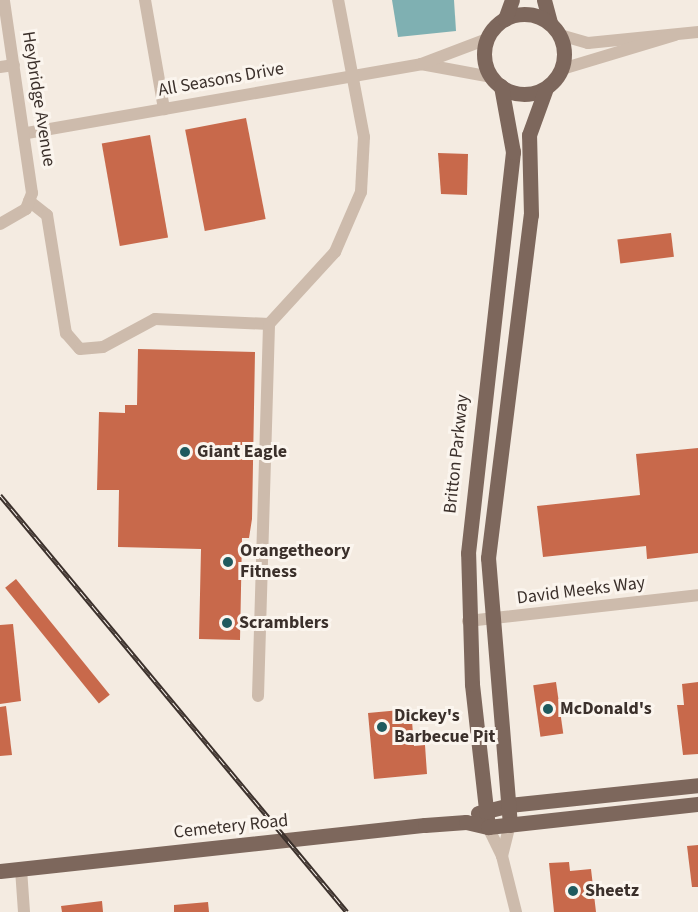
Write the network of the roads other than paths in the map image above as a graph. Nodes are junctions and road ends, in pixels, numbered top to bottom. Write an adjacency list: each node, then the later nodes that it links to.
1 (4, 0): 12 (street, Heybridge Avenue)
2 (145, 0): 18 (street)
3 (338, 0): 15 (street)
4 (512, 0): 6 (main road)
5 (544, 0): 7 (main road)
6 (505, 19): 7 (main road); 10 (main road)
7 (555, 29): 9 (street); 14 (main road)
8 (698, 32): 9 (street)
9 (679, 34): 14 (street)
10 (487, 39): 11 (street, All Seasons Drive); 16 (main road)
11 (421, 64): 15 (street, All Seasons Drive); 16 (street, All Seasons Drive)
12 (14, 65): 13 (street); 19 (street, Heybridge Avenue)
13 (0, 67)
14 (562, 69): 17 (main road)
15 (351, 76): 18 (street, All Seasons Drive); 22 (street)
16 (496, 82): 17 (main road); 25 (main road, Britton Parkway)
17 (546, 88): 24 (main road)
18 (164, 109): 19 (street, All Seasons Drive)
19 (27, 133): 20 (street, Heybridge Avenue)
20 (29, 201): 21 (street); 22 (street)
21 (0, 224)
22 (269, 324): 26 (street)
23 (698, 595): 24 (street, David Meeks Way)
24 (489, 620): 25 (street, David Meeks Way); 29 (main road)
25 (468, 621): 30 (main road, Britton Parkway)
26 (258, 696)
27 (698, 785): 29 (main road)
28 (698, 804): 32 (main road, Cemetery Road)
29 (509, 805): 30 (main road); 32 (main road)
30 (485, 808): 31 (main road); 33 (main road, Britton Parkway)
31 (466, 822): 33 (main road, Cemetery Road); 35 (main road, Cemetery Road)
32 (510, 825): 33 (main road, Cemetery Road); 34 (street)
33 (488, 827): 34 (street)
34 (502, 856): 38 (street)
35 (21, 869): 36 (main road, Cemetery Road); 37 (street)
36 (0, 871)
37 (24, 912)
38 (516, 912)

